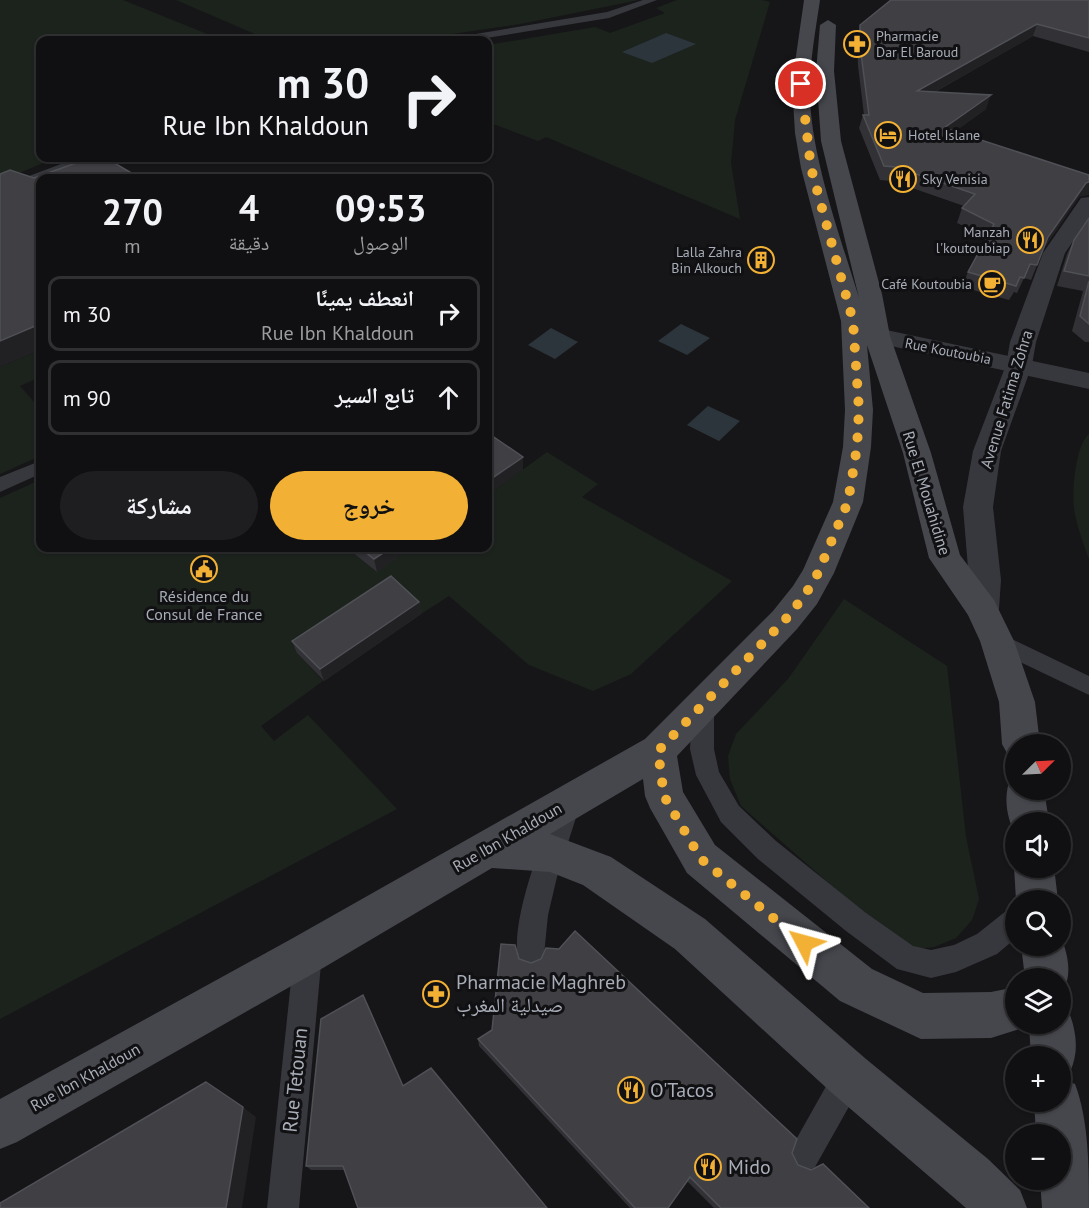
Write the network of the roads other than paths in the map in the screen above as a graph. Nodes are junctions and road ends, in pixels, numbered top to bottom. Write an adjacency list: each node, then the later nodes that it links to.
1 (652, 0): 3 (lane)
2 (821, 6): 9 (main road, Rue El Mouahidine); 17 (main road, Rue Ibn Khaldoun)
3 (482, 36)
4 (77, 162): 5 (lane)
5 (46, 174)
6 (36, 178): 7 (lane)
7 (0, 192)
8 (1089, 203): 10 (street, Avenue Fatima Zohra)
9 (877, 336): 10 (street, Rue Koutoubia); 14 (main road, Rue El Mouahidine)
10 (1019, 365): 11 (street, Rue Koutoubia); 14 (street, Avenue Fatima Zohra)
11 (1089, 381)
12 (36, 468): 13 (lane)
13 (0, 484)
14 (982, 609): 15 (main road, Rue El Mouahidine)
15 (997, 641): 16 (lane); 18 (main road, Rue El Mouahidine)
16 (1089, 686)
17 (703, 706): 19 (main road, Rue Ibn Khaldoun); 23 (lane)
18 (1020, 734)
19 (658, 751): 20 (main road, Rue Ibn Khaldoun); 26 (main road)
20 (570, 801): 21 (main road, Rue Ibn Khaldoun); 22 (lane)
21 (485, 849): 22 (main road); 24 (main road, Rue Ibn Khaldoun)
22 (550, 853): 25 (lane); 27 (main road)
23 (1005, 929)
24 (308, 953): 29 (main road, Rue Ibn Khaldoun); 31 (lane, Rue Tetouan)
25 (530, 955)
26 (1005, 1012)
27 (849, 1076): 30 (lane); 32 (main road)
28 (1059, 1112): 33 (main road)
29 (0, 1125)
30 (804, 1156)
31 (283, 1208)
32 (1002, 1208)
33 (1067, 1208)

